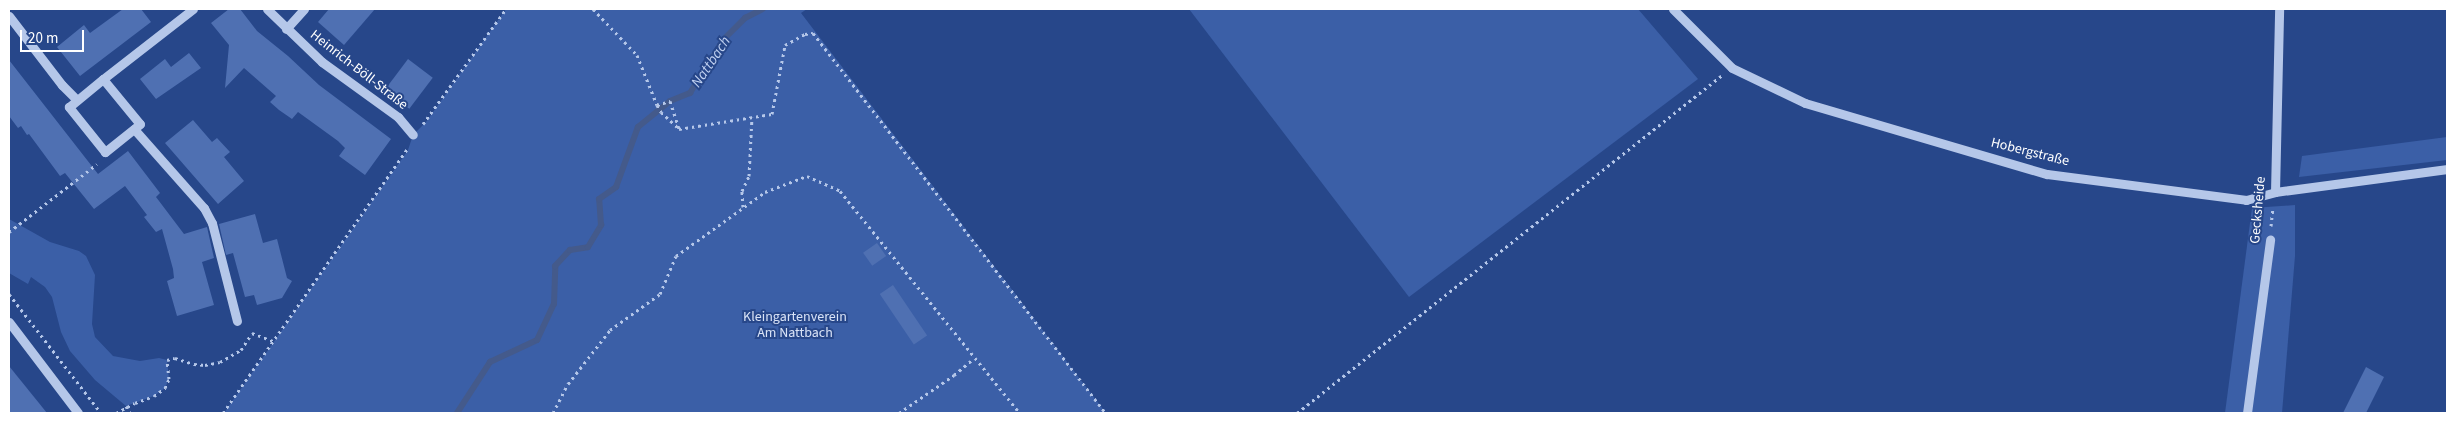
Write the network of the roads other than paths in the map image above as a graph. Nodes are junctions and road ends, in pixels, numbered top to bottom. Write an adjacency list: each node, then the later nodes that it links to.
1 (193, 9): 8 (street)
2 (267, 9): 7 (street, Heinrich-Böll-Straße)
3 (304, 9): 7 (street)
4 (1673, 9): 13 (street, Hobergstraße)
5 (2278, 9): 13 (street, Gecksheide)
6 (9, 16): 9 (street)
7 (286, 29): 11 (street, Heinrich-Böll-Straße)
8 (103, 78): 9 (street); 10 (street)
9 (77, 100): 10 (street)
10 (134, 129): 15 (street)
11 (413, 135)
12 (2447, 169): 13 (street, Hobergstraße)
13 (2275, 192)
14 (2270, 240): 18 (street, Gecksheide)
15 (237, 321)
16 (9, 322): 17 (street)
17 (78, 413)
18 (2247, 413)

